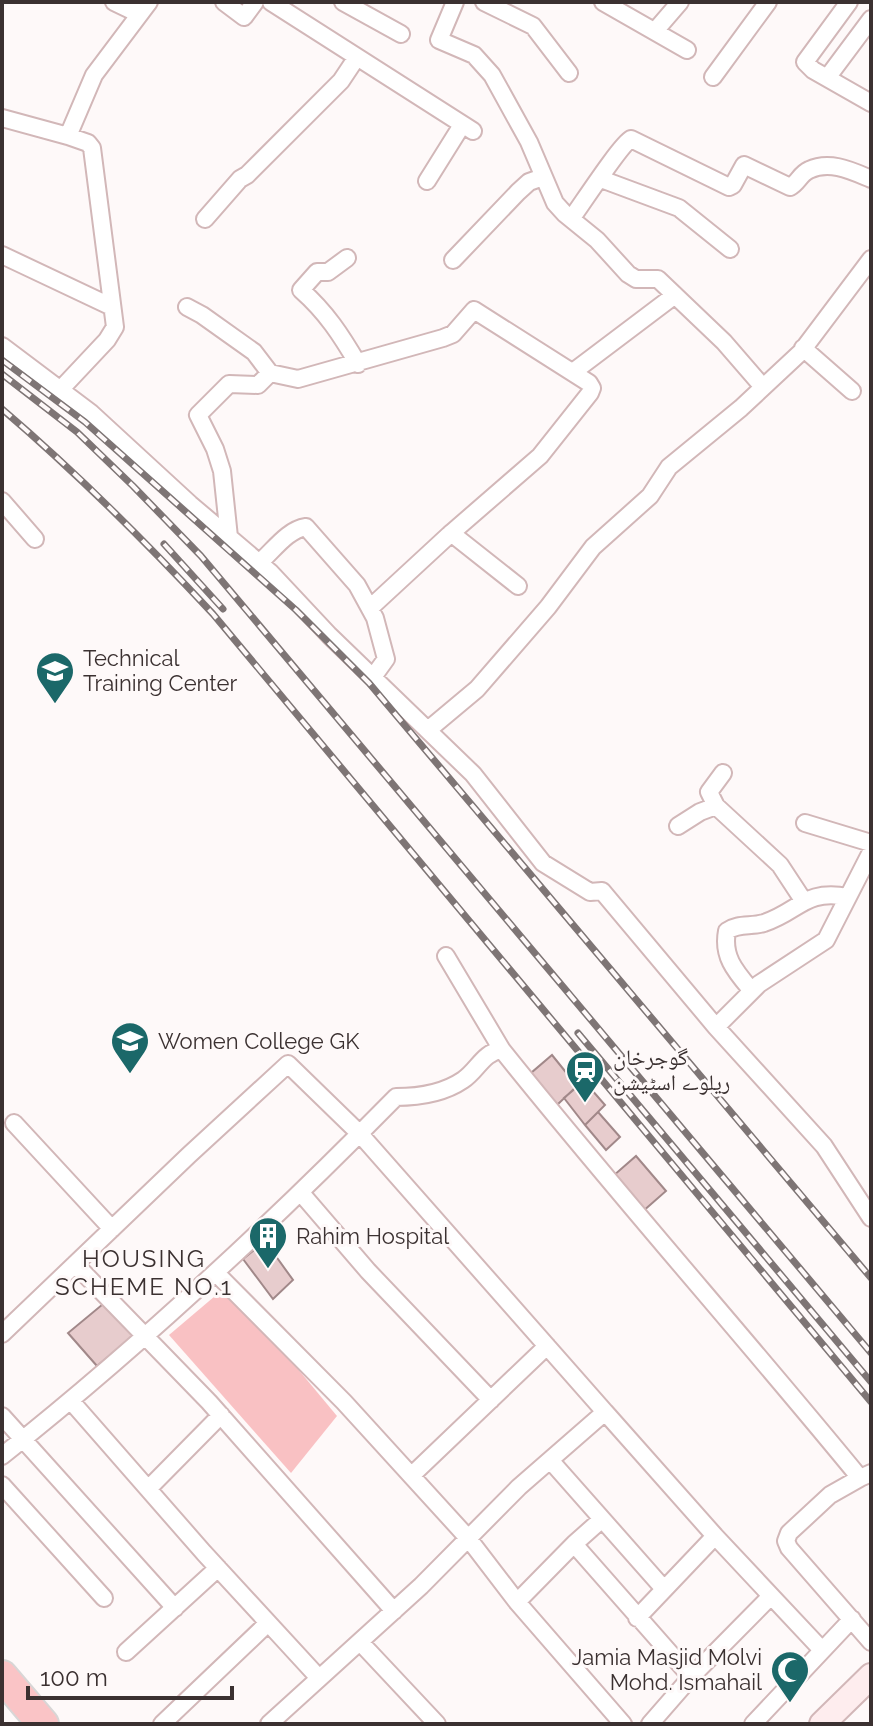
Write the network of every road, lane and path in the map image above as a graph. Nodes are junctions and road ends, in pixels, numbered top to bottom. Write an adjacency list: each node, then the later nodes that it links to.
1 (114, 2): 12 (street)
2 (224, 2): 3 (street)
3 (255, 2)
4 (271, 2): 17 (street)
5 (343, 2): 15 (street)
6 (455, 2): 24 (street)
7 (484, 2): 18 (street)
8 (603, 2): 14 (street)
9 (680, 2): 14 (street)
10 (768, 2): 19 (street)
11 (849, 2): 20 (street)
12 (144, 8): 23 (street)
13 (871, 19): 20 (street)
14 (655, 31): 16 (street)
15 (401, 34)
16 (687, 50)
17 (357, 57): 27 (street); 28 (street)
18 (569, 73)
19 (713, 77)
20 (827, 78): 21 (street)
21 (871, 103)
22 (2, 118): 23 (street)
23 (68, 136): 36 (street)
24 (543, 177): 29 (street); 34 (street)
25 (601, 179): 26 (street); 29 (street); 30 (street)
26 (871, 179)
27 (427, 181)
28 (205, 219)
29 (571, 219): 35 (street)
30 (730, 249)
31 (2, 255): 36 (street)
32 (347, 258): 40 (street)
33 (871, 259): 39 (street)
34 (453, 260)
35 (675, 295): 41 (street); 43 (street)
36 (112, 307): 44 (street)
37 (187, 307): 42 (street)
38 (2, 346): 44 (street)
39 (803, 348): 43 (street); 45 (street)
40 (358, 364): 41 (street); 42 (street)
41 (573, 372): 47 (street)
42 (270, 373): 48 (street)
43 (763, 387): 54 (street)
44 (60, 390): 48 (street)
45 (852, 391)
46 (2, 501): 49 (street)
47 (451, 533): 51 (street); 52 (street)
48 (229, 537): 50 (street)
49 (35, 539)
50 (259, 563): 52 (street); 53 (street)
51 (518, 586)
52 (370, 608): 53 (street)
53 (373, 677): 54 (street)
54 (428, 730): 65 (street)
55 (723, 773): 56 (street)
56 (716, 806): 58 (street); 62 (street)
57 (805, 823): 59 (street)
58 (678, 826)
59 (871, 843)
60 (871, 852): 61 (street)
61 (848, 897): 62 (street); 64 (street)
62 (803, 900): 64 (street)
63 (446, 956): 66 (street)
64 (752, 991): 65 (street)
65 (716, 1027): 70 (street)
66 (502, 1050): 68 (street); 86 (street)
67 (14, 1123): 71 (street)
68 (360, 1134): 69 (street); 71 (street); 76 (street)
69 (301, 1193): 73 (street); 77 (street)
70 (871, 1218)
71 (112, 1229): 72 (street)
72 (75, 1264): 74 (street); 75 (street)
73 (217, 1274): 75 (street); 85 (street)
74 (2, 1334)
75 (145, 1337): 78 (street); 80 (street)
76 (547, 1346): 77 (street); 79 (street)
77 (491, 1400): 85 (street)
78 (71, 1401): 82 (street); 88 (street)
79 (605, 1412): 84 (street); 90 (street)
80 (221, 1415): 88 (street); 99 (street)
81 (2, 1416): 82 (street)
82 (22, 1440): 83 (street); 98 (street)
83 (2, 1456)
84 (550, 1460): 89 (street); 91 (street)
85 (412, 1475): 91 (street)
86 (865, 1476): 101 (street)
87 (2, 1485): 96 (street)
88 (148, 1489): 93 (street)
89 (601, 1520): 92 (street); 94 (street)
90 (715, 1536): 94 (street); 95 (street)
91 (468, 1538): 97 (street); 99 (street)
92 (574, 1544): 97 (street); 100 (street)
93 (218, 1568): 98 (street); 102 (street)
94 (664, 1589): 100 (street)
95 (771, 1596): 105 (street); 109 (street)
96 (104, 1598)
97 (517, 1602): 115 (street)
98 (175, 1608): 106 (street)
99 (394, 1611): 103 (street)
100 (637, 1618): 109 (street)
101 (852, 1619): 104 (street); 105 (street)
102 (268, 1623): 110 (street); 112 (street)
103 (360, 1642): 110 (street); 114 (street)
104 (871, 1642)
105 (822, 1650): 117 (street)
106 (126, 1652)
107 (2, 1676): 111 (highway)
108 (871, 1676): 118 (main road)
109 (691, 1677): 116 (street)
110 (319, 1678): 113 (street)
111 (43, 1724)
112 (162, 1724)
113 (269, 1724)
114 (437, 1724)
115 (623, 1724)
116 (650, 1724)
117 (753, 1724)
118 (822, 1724)

